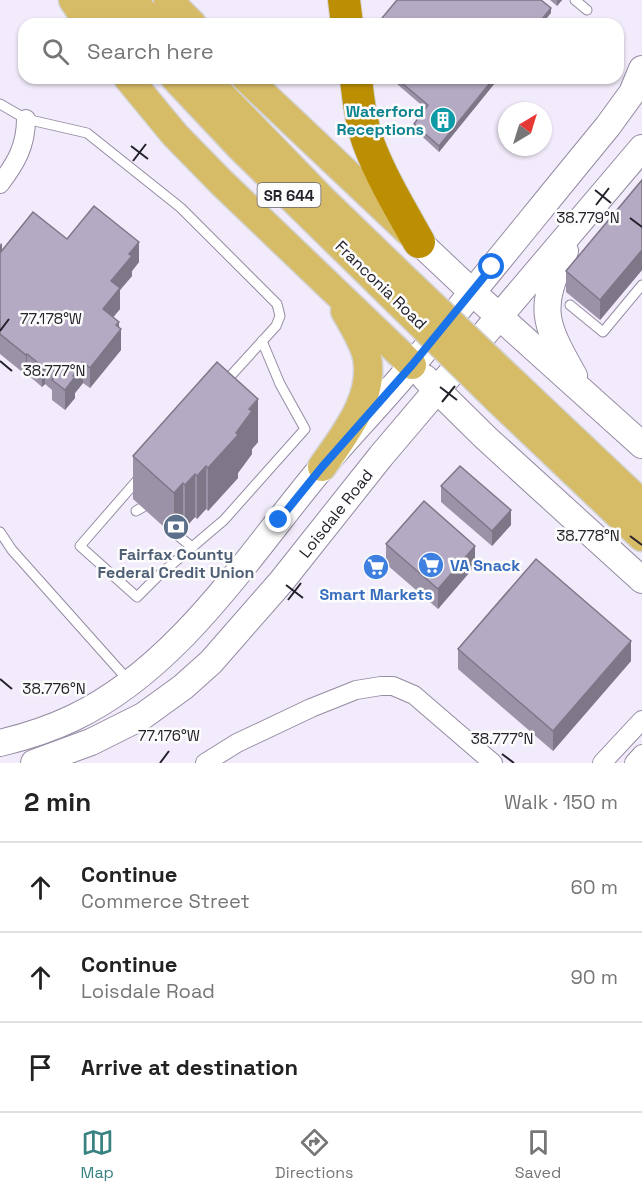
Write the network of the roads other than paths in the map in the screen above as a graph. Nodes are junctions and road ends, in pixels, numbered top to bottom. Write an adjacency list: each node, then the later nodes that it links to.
1 (73, 0): 9 (main road)
2 (104, 0): 10 (main road)
3 (132, 0): 11 (main road)
4 (168, 0): 12 (main road)
5 (344, 0): 13 (highway)
6 (362, 0): 14 (highway)
7 (575, 0): 8 (lane)
8 (587, 10)
9 (85, 18)
10 (120, 18)
11 (148, 18)
12 (186, 18)
13 (346, 18)
14 (360, 18)
15 (642, 69): 29 (main road)
16 (133, 84): 28 (main road)
17 (181, 84): 30 (main road, Franconia Road / SR 644)
18 (211, 84): 30 (main road, Franconia Road / SR 644)
19 (252, 84): 26 (main road)
20 (357, 84): 26 (highway)
21 (0, 104): 22 (lane)
22 (26, 119): 24 (street); 33 (lane)
23 (635, 161): 25 (main road)
24 (0, 184)
25 (577, 226): 32 (main road, Loisdale Road); 38 (main road)
26 (419, 242): 29 (main road)
27 (642, 285): 31 (lane)
28 (332, 289): 34 (main road); 40 (main road)
29 (472, 292): 32 (main road); 34 (main road)
30 (405, 294): 36 (main road, Franconia Road / SR 644, bridge)
31 (570, 304)
32 (499, 316): 35 (main road, Loisdale Road); 38 (main road)
33 (262, 341): 37 (lane); 46 (lane)
34 (412, 365): 35 (main road); 40 (main road)
35 (438, 390): 47 (main road); 52 (main road, Loisdale Road)
36 (506, 391): 42 (main road, Franconia Road / SR 644); 45 (main road, Franconia Road / SR 644)
37 (216, 392)
38 (585, 394): 39 (main road)
39 (642, 445)
40 (322, 467): 48 (main road)
41 (145, 472): 46 (lane)
42 (642, 504)
43 (0, 532): 48 (lane)
44 (176, 534): 46 (lane)
45 (642, 537)
46 (192, 547)
47 (642, 580)
48 (129, 682): 50 (main road)
49 (642, 720): 56 (street)
50 (0, 743)
51 (642, 754): 57 (street)
52 (71, 757): 53 (main road, Loisdale Road)
53 (42, 762)
54 (205, 763): 55 (street)
55 (493, 763)
56 (602, 763)
57 (634, 763)

